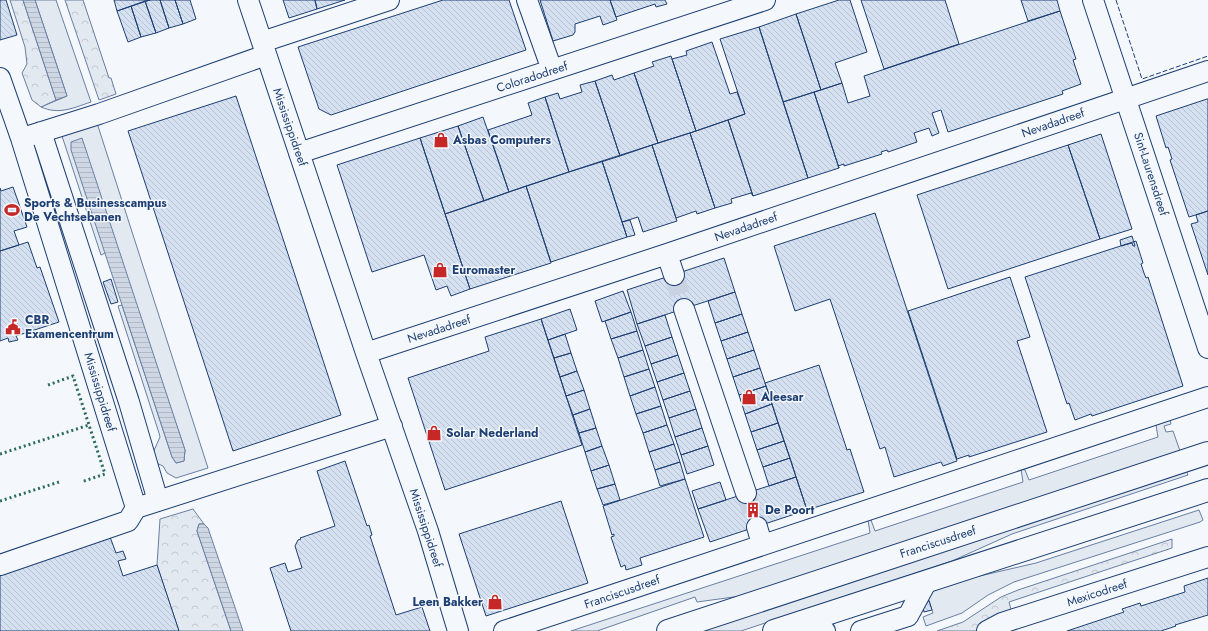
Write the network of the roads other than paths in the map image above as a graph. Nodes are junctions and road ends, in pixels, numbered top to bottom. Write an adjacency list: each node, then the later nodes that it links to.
1 (248, 0): 7 (street, Mississippidreef)
2 (389, 0): 6 (street)
3 (527, 0): 8 (street)
4 (765, 0): 8 (street, Coloradodreef)
5 (1093, 0): 11 (street, Sint-Laurensdreef)
6 (368, 3): 7 (street)
7 (264, 49): 13 (street); 15 (street, Mississippidreef)
8 (552, 70): 15 (street, Coloradodreef)
9 (1208, 71): 11 (street, Nevadadreef)
10 (0, 78): 12 (street, Mississippidreef)
11 (1126, 98): 16 (street, Nevadadreef); 19 (street, Sint-Laurensdreef)
12 (3, 99): 14 (street, Mississippidreef)
13 (41, 132): 14 (street); 26 (street, Mississippidreef)
14 (21, 138): 27 (street, Mississippidreef)
15 (299, 153): 20 (street, Mississippidreef)
16 (667, 254): 17 (street); 20 (street, Nevadadreef)
17 (674, 275)
18 (684, 309): 25 (street)
19 (1208, 348)
20 (366, 353): 22 (street, Mississippidreef)
21 (1208, 398): 33 (street, Franciscusdreef)
22 (392, 426): 26 (street); 32 (street, Mississippidreef)
23 (1208, 453): 34 (main road, Franciscusdreef)
24 (1208, 490): 30 (main road)
25 (746, 493)
26 (158, 501): 27 (street)
27 (136, 508): 29 (street)
28 (1208, 557): 38 (street, Mexicodreef)
29 (0, 565)
30 (927, 581): 31 (main road); 37 (street)
31 (804, 621): 35 (main road); 36 (street)
32 (458, 631)
33 (504, 631)
34 (668, 631)
35 (774, 631)
36 (826, 631)
37 (861, 631)
38 (988, 631)

